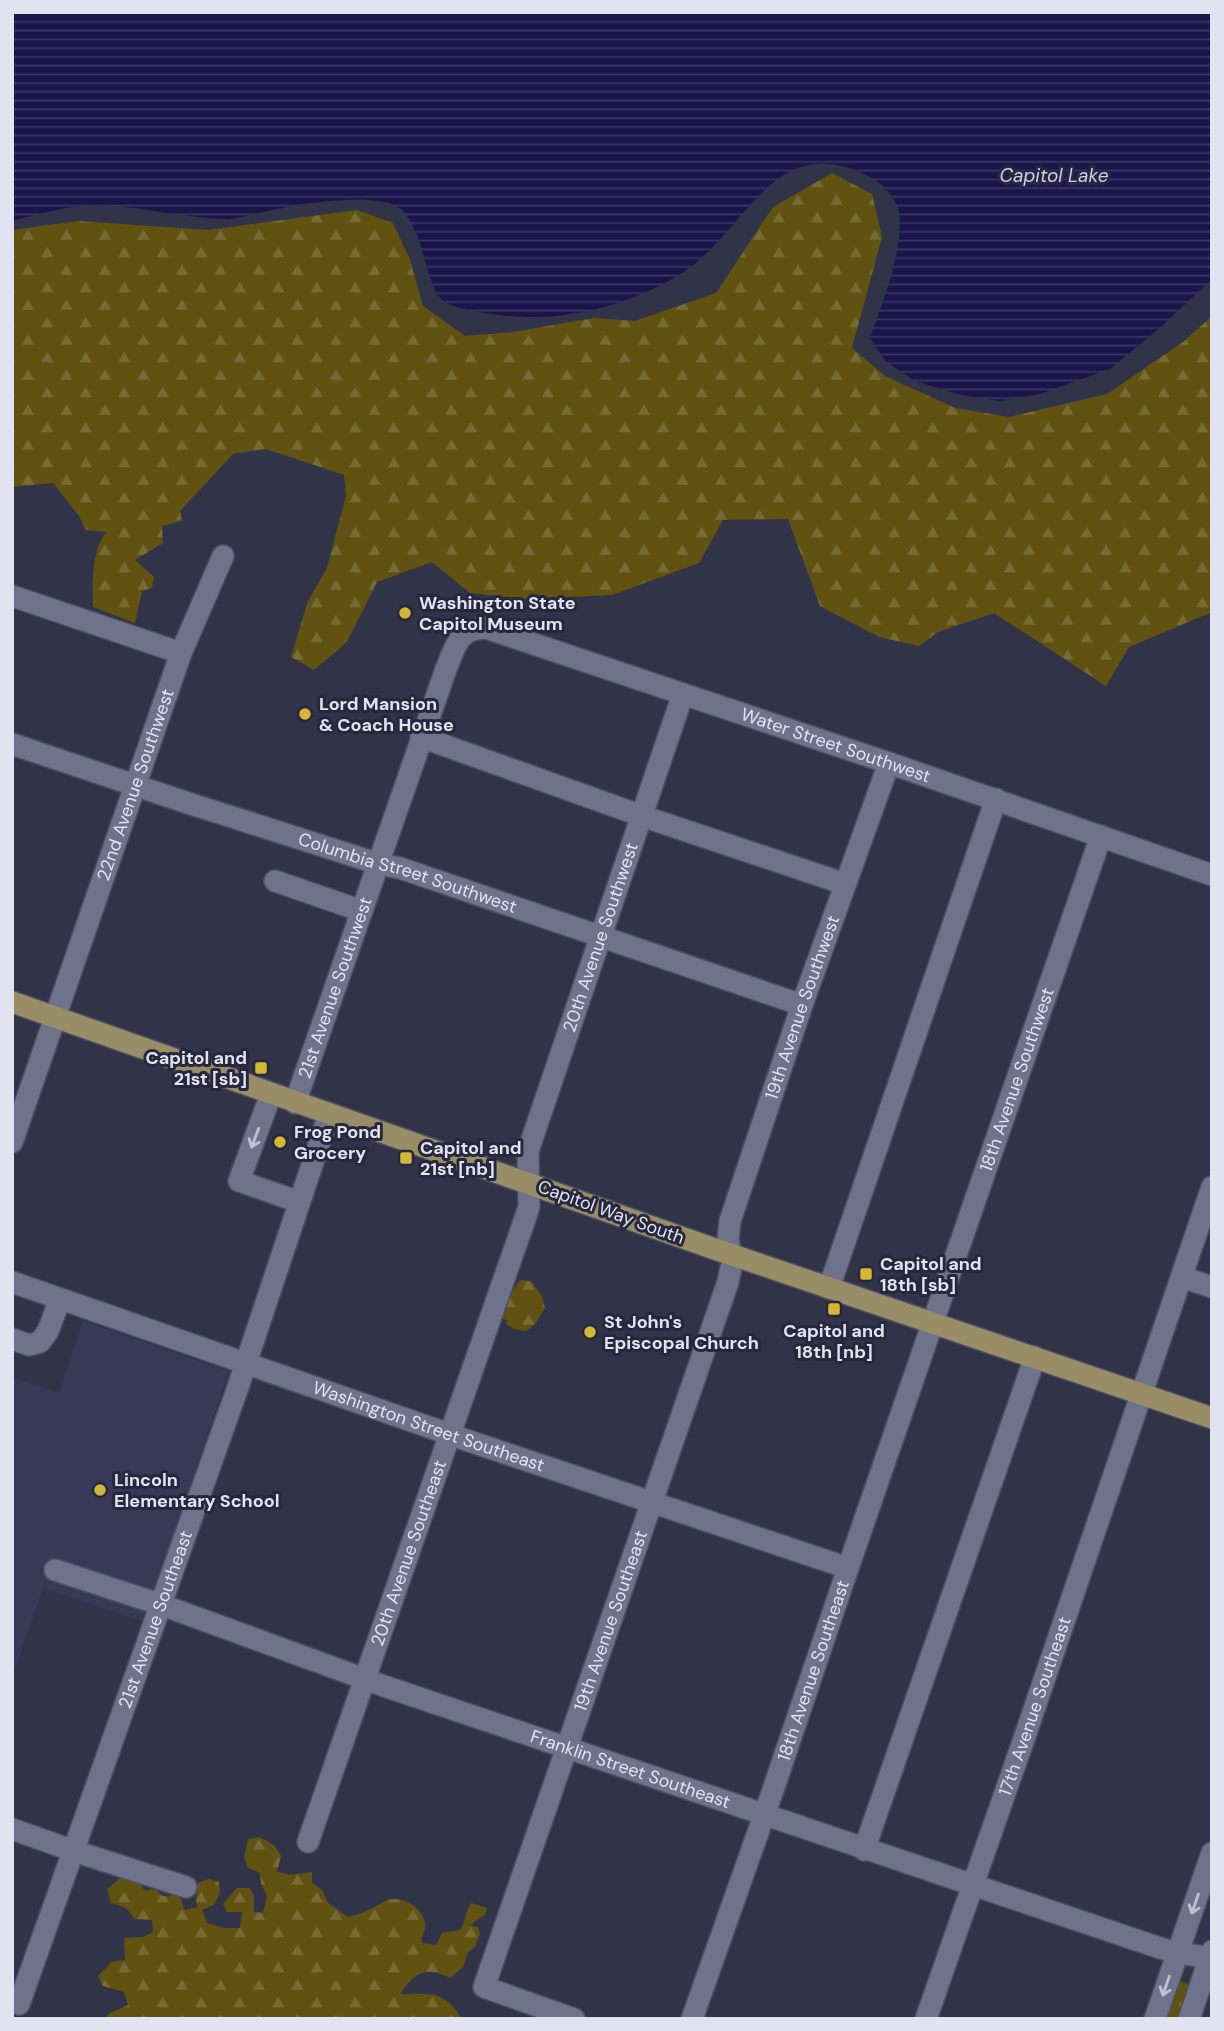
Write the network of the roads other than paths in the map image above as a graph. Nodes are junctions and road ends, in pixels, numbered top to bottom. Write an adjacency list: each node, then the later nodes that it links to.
1 (223, 556): 4 (street, 22nd Avenue Southwest)
2 (12, 596): 4 (street)
3 (461, 636): 5 (street, Water Street Southwest); 6 (street, 21st Avenue Southwest)
4 (181, 653): 9 (street, 22nd Avenue Southwest)
5 (683, 694): 8 (street, Water Street Southwest); 11 (street, 20th Avenue Southwest)
6 (421, 737): 11 (street); 13 (street, 21st Avenue Southwest)
7 (12, 744): 9 (street, Columbia Street Southwest)
8 (889, 762): 10 (street, Water Street Southwest); 16 (street, 19th Avenue Southwest)
9 (135, 786): 13 (street, Columbia Street Southwest); 21 (street, 22nd Avenue Southwest)
10 (996, 799): 12 (street, Water Street Southwest); 33 (street)
11 (642, 816): 16 (street); 18 (street, 20th Avenue Southwest)
12 (1101, 836): 14 (street, Water Street Southwest); 35 (street, 18th Avenue Southwest)
13 (379, 864): 17 (street, 21st Avenue Southwest); 18 (street, Columbia Street Southwest)
14 (1212, 874)
15 (275, 881): 17 (street)
16 (845, 884): 20 (street, 19th Avenue Southwest)
17 (362, 911): 23 (street, 21st Avenue Southwest)
18 (602, 936): 20 (street, Columbia Street Southwest); 26 (street, 20th Avenue Southwest)
19 (12, 1002): 21 (main road, Capitol Way South)
20 (802, 1005): 29 (street, 19th Avenue Southwest)
21 (55, 1017): 22 (main road, Capitol Way South); 25 (street, 22nd Avenue Southwest)
22 (271, 1094): 23 (main road, Capitol Way South); 28 (street, one-way to 28)
23 (295, 1103): 24 (main road, Capitol Way South)
24 (329, 1114): 26 (main road, Capitol Way South); 28 (street, 21st Avenue Southeast)
25 (12, 1142)
26 (527, 1183): 29 (main road, Capitol Way South); 41 (street, 20th Avenue Southeast)
27 (1212, 1187): 30 (street, 17th Avenue Southeast)
28 (299, 1202): 38 (street, 21st Avenue Southeast)
29 (732, 1255): 33 (main road, Capitol Way South); 42 (street, 19th Avenue Southeast)
30 (1182, 1277): 32 (street); 39 (street, 17th Avenue Southeast)
31 (12, 1282): 34 (street, Washington Street Southeast)
32 (1212, 1287)
33 (829, 1288): 35 (main road, Capitol Way South)
34 (60, 1299): 36 (street); 38 (street, Washington Street Southeast)
35 (934, 1322): 37 (main road, Capitol Way South); 43 (street, 18th Avenue Southeast)
36 (12, 1339)
37 (1035, 1357): 39 (main road, Capitol Way South); 51 (street)
38 (245, 1364): 41 (street, Washington Street Southeast); 45 (street, 21st Avenue Southeast)
39 (1142, 1394): 40 (main road, Capitol Way South); 54 (street, 17th Avenue Southeast)
40 (1212, 1418)
41 (449, 1434): 42 (street, Washington Street Southeast); 46 (street, 20th Avenue Southeast)
42 (651, 1503): 43 (street, Washington Street Southeast); 47 (street, 19th Avenue Southeast)
43 (848, 1569): 48 (street, 18th Avenue Southeast)
44 (55, 1570): 45 (street, Franklin Street Southeast)
45 (162, 1605): 46 (street, Franklin Street Southeast); 52 (street, 21st Avenue Southeast)
46 (364, 1679): 47 (street, Franklin Street Southeast); 50 (street, 20th Avenue Southeast)
47 (568, 1746): 48 (street, Franklin Street Southeast); 59 (street, 19th Avenue Southeast)
48 (764, 1814): 51 (street, Franklin Street Southeast); 60 (street, 18th Avenue Southeast)
49 (12, 1829): 52 (street)
50 (308, 1842)
51 (864, 1850): 54 (street, Franklin Street Southeast)
52 (74, 1852): 55 (street); 58 (street, 21st Avenue Southeast)
53 (1212, 1853): 56 (street, one-way to 56)
54 (974, 1885): 56 (street, Franklin Street Southeast); 61 (street, 17th Avenue Southeast)
55 (187, 1887)
56 (1177, 1953): 57 (street, Franklin Street Southeast); 62 (street, one-way to 62)
57 (1211, 1957): 63 (street)
58 (19, 2004)
59 (574, 2019)
60 (692, 2019)
61 (926, 2019)
62 (1155, 2019)
63 (1189, 2019)

